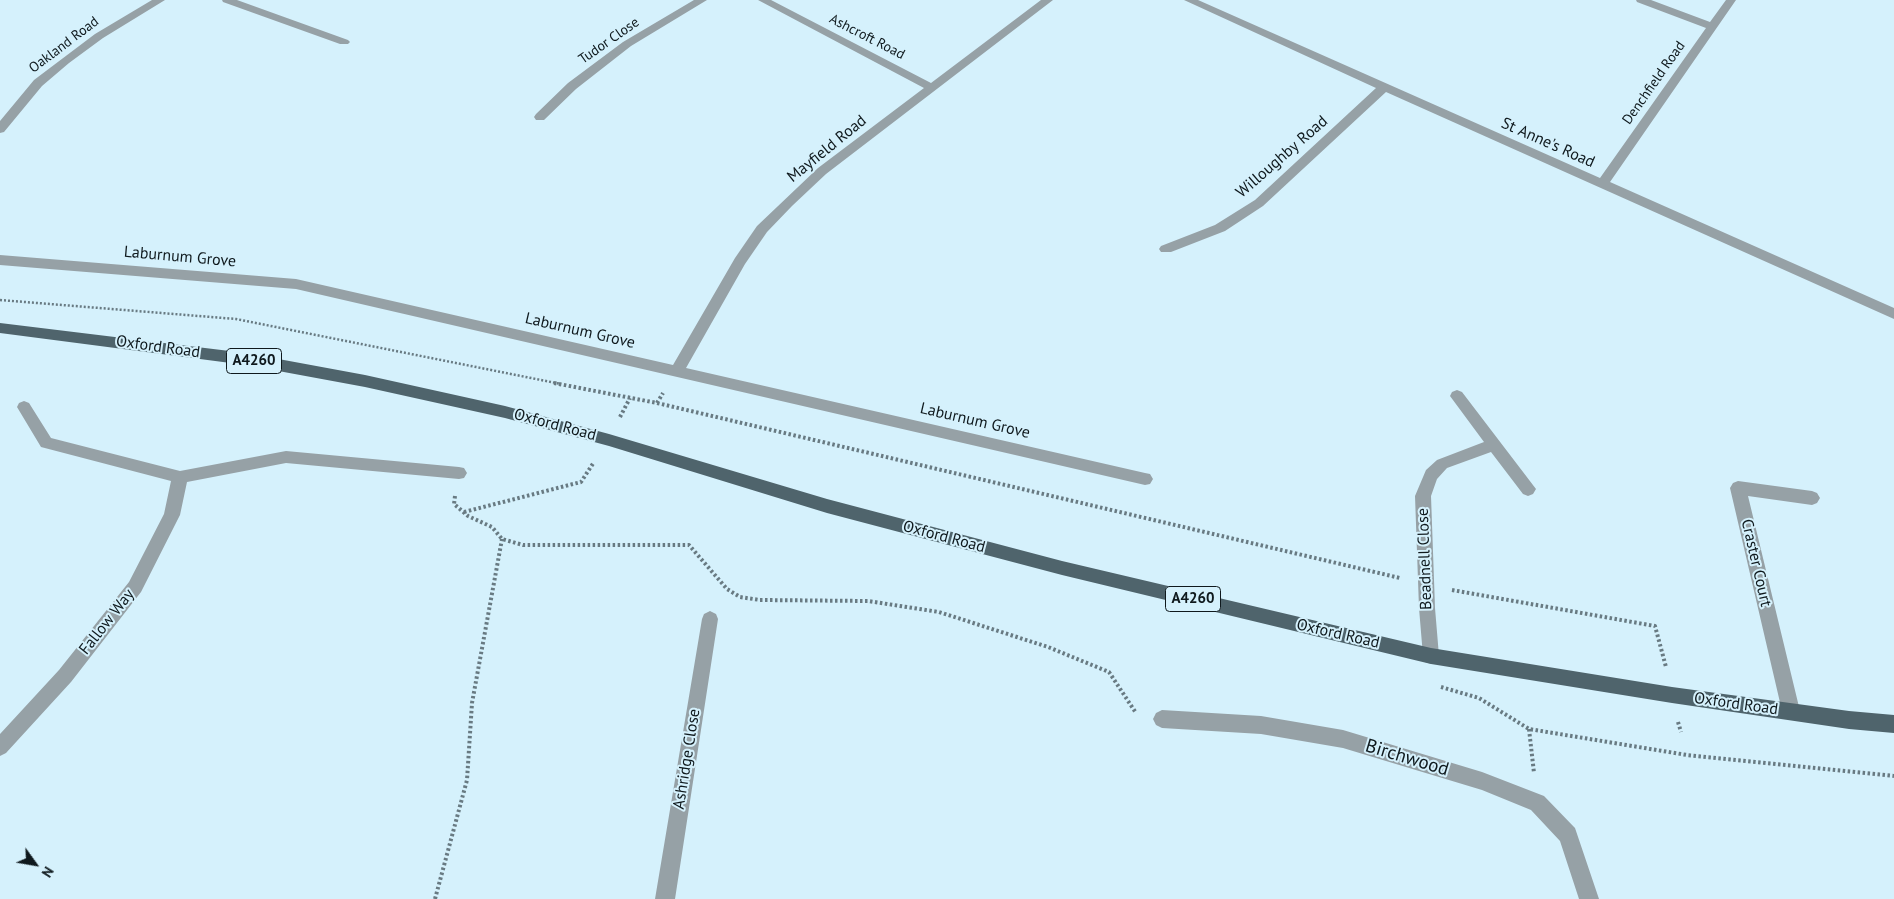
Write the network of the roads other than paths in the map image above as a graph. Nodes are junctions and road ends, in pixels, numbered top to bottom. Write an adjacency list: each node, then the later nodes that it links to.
1 (160, 0): 14 (street, Oakland Road)
2 (227, 0): 10 (street)
3 (702, 0): 13 (street, Tudor Close)
4 (763, 0): 11 (street, Ashcroft Road)
5 (1048, 0): 11 (street, Mayfield Road)
6 (1188, 0): 12 (street, St Anne's Road)
7 (1641, 0): 9 (street)
8 (1732, 0): 9 (street, Denchfield Road)
9 (1712, 27): 15 (street, Denchfield Road)
10 (344, 42)
11 (932, 88): 20 (street, Mayfield Road)
12 (1383, 88): 15 (street, St Anne's Road); 16 (street, Willoughby Road)
13 (540, 117)
14 (0, 129)
15 (1602, 184): 18 (street, St Anne's Road)
16 (1166, 249)
17 (0, 260): 20 (street, Laburnum Grove)
18 (1894, 314)
19 (0, 328): 30 (main road, Oxford Road / A4260)
20 (677, 371): 26 (street, Laburnum Grove)
21 (1457, 396): 23 (street)
22 (24, 406): 25 (street)
23 (1494, 445): 27 (street); 30 (street, Beadnell Close)
24 (459, 473): 25 (street)
25 (180, 477): 34 (street, Fallow Way)
26 (1145, 479)
27 (1528, 489)
28 (1812, 498): 31 (street, Craster Court)
29 (710, 619): 35 (street, Ashridge Close)
30 (1431, 656): 31 (main road, Oxford Road / A4260)
31 (1791, 711): 33 (main road, Oxford Road / A4260)
32 (1162, 719): 36 (street, Birchwood)
33 (1894, 724)
34 (0, 746)
35 (665, 899)
36 (1590, 899)

